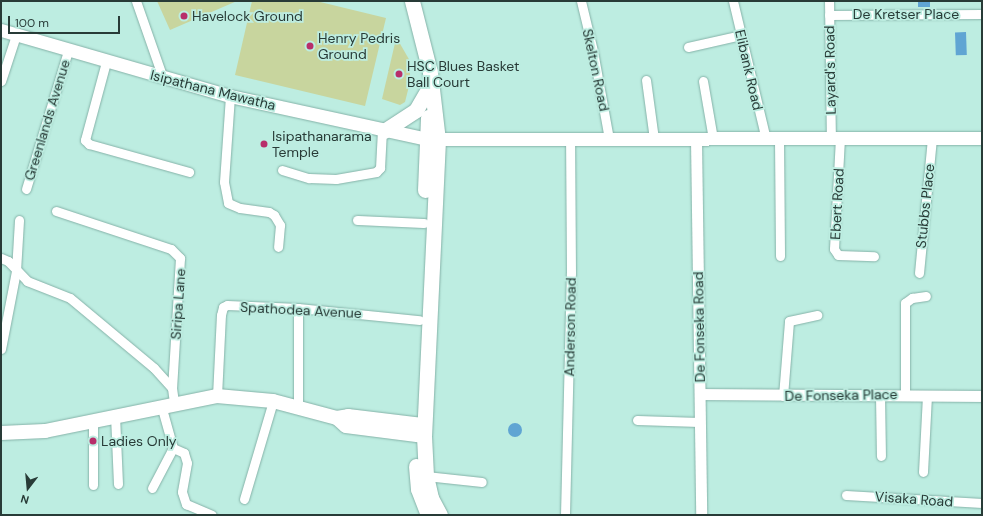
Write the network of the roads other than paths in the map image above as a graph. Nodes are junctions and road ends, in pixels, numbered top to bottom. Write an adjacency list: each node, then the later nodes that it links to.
1 (136, 1): 15 (street)
2 (404, 1): 19 (highway)
3 (412, 1): 31 (highway)
4 (580, 1): 25 (street, Skelton Road)
5 (733, 1): 11 (street, Elibank Road)
6 (829, 1): 7 (street, Layard's Road)
7 (829, 14): 8 (street, De Kretser Place); 22 (street, Layard's Road)
8 (982, 14)
9 (1, 30): 10 (main road, Isipathana Mawatha)
10 (16, 35): 13 (main road, Isipathana Mawatha); 17 (street)
11 (741, 35): 12 (street); 29 (street, Elibank Road)
12 (688, 47)
13 (68, 51): 14 (main road, Isipathana Mawatha); 35 (street, Greenlands Avenue)
14 (106, 62): 15 (main road, Isipathana Mawatha); 34 (street)
15 (163, 78): 20 (main road, Isipathana Mawatha)
16 (646, 80): 26 (street)
17 (1, 81)
18 (703, 81): 28 (street)
19 (426, 93): 21 (highway); 31 (highway)
20 (230, 96): 21 (main road, Isipathana Mawatha); 40 (street)
21 (383, 131): 31 (main road, Isipathana Mawatha); 33 (street)
22 (836, 138): 23 (main road, Isipathana Mawatha); 30 (main road, Isipathana Mawatha); 42 (street, Ebert Road)
23 (932, 138): 24 (main road, Isipathana Mawatha); 45 (street, Stubbs Place)
24 (982, 138)
25 (609, 139): 26 (main road, Isipathana Mawatha); 32 (main road, Isipathana Mawatha)
26 (654, 139): 27 (main road, Isipathana Mawatha)
27 (696, 139): 28 (main road, Isipathana Mawatha); 52 (street, De Fonseka Road)
28 (713, 139): 29 (main road, Isipathana Mawatha)
29 (766, 139): 30 (main road, Isipathana Mawatha)
30 (779, 139): 41 (street)
31 (433, 140): 32 (main road, Isipathana Mawatha); 39 (highway); 66 (highway)
32 (570, 140): 84 (street, Anderson Road)
33 (282, 170)
34 (189, 172)
35 (26, 189)
36 (56, 211): 51 (street, Siripa Lane)
37 (19, 220): 44 (street)
38 (357, 220): 39 (street)
39 (424, 223): 49 (highway)
40 (278, 247)
41 (780, 256)
42 (874, 256)
43 (1, 258): 44 (street)
44 (16, 271): 50 (street); 51 (street)
45 (918, 273)
46 (926, 296): 53 (street)
47 (298, 308): 49 (street, Spathodea Avenue); 55 (street, Spathodea Avenue); 61 (street)
48 (817, 315): 56 (street)
49 (419, 320): 66 (highway)
50 (1, 349)
51 (172, 388): 60 (street, Siripa Lane)
52 (701, 394): 56 (street, De Fonseka Place); 65 (street, De Fonseka Road)
53 (905, 394): 54 (street, De Fonseka Place); 57 (street, De Fonseka Place)
54 (880, 395): 56 (street, De Fonseka Place); 71 (street)
55 (217, 396): 59 (main road); 60 (main road)
56 (783, 396)
57 (928, 396): 58 (street, De Fonseka Place); 72 (street)
58 (982, 396)
59 (273, 401): 61 (main road); 79 (street)
60 (168, 404): 62 (main road); 70 (street, Siripa Lane)
61 (298, 408): 66 (main road)
62 (115, 415): 64 (main road); 75 (street)
63 (637, 420): 65 (street)
64 (93, 421): 67 (main road); 76 (street)
65 (699, 422): 85 (street, De Fonseka Road)
66 (419, 430): 73 (highway); 82 (highway)
67 (45, 431): 68 (main road); 69 (main road)
68 (1, 433)
69 (1, 442)
70 (173, 448): 77 (street); 81 (street)
71 (881, 456)
72 (923, 472)
73 (426, 476): 74 (street); 83 (highway)
74 (482, 482)
75 (118, 484)
76 (93, 485)
77 (152, 488)
78 (846, 495): 80 (street, Visaka Road)
79 (244, 499)
80 (982, 503)
81 (212, 515)
82 (428, 515)
83 (440, 515)
84 (565, 515)
85 (701, 515)

